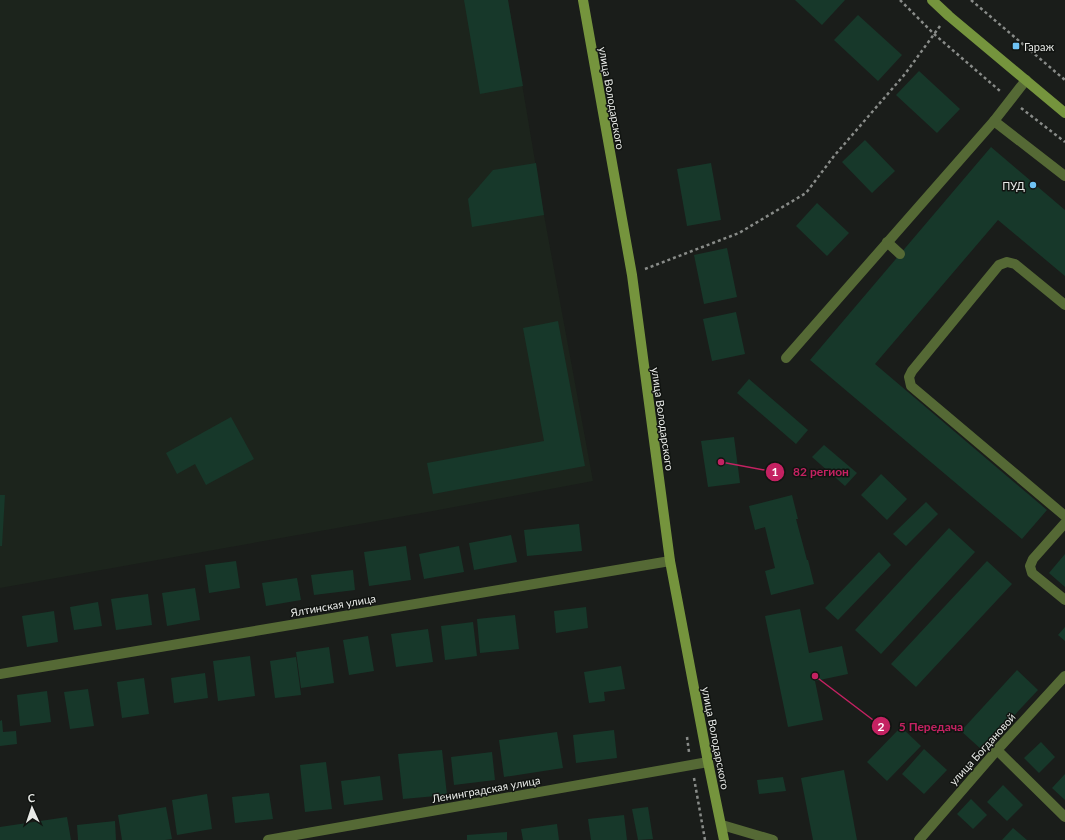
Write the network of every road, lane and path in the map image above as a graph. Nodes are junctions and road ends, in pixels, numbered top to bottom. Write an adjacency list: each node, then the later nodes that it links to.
1 (583, 0): 16 (main road, улица Володарского)
2 (900, 0): 6 (path)
3 (932, 0): 5 (main road)
4 (971, 0): 8 (path)
5 (949, 16): 6 (path); 7 (main road)
6 (934, 34): 9 (path); 16 (path)
7 (1026, 80): 9 (street); 10 (main road)
8 (1065, 80)
9 (1010, 100): 11 (street); 12 (path)
10 (1065, 113)
11 (994, 121): 13 (street); 14 (street)
12 (1065, 142)
13 (1065, 176)
14 (887, 242): 15 (street); 18 (street)
15 (900, 254)
16 (632, 275): 21 (main road, улица Володарского)
17 (1065, 305): 19 (street)
18 (786, 358)
19 (1065, 516)
20 (1065, 523): 22 (street)
21 (670, 561): 23 (street, Ялтинская улица); 26 (main road, улица Володарского)
22 (1065, 600)
23 (0, 674)
24 (1065, 676): 25 (street, улица Богдановой)
25 (997, 750): 27 (street); 32 (street, улица Богдановой)
26 (708, 762): 28 (main road, улица Володарского); 29 (street, Ленинградская улица)
27 (1065, 817)
28 (722, 825): 30 (main road, улица Володарского); 31 (street)
29 (268, 840)
30 (724, 840)
31 (773, 840)
32 (919, 840)

